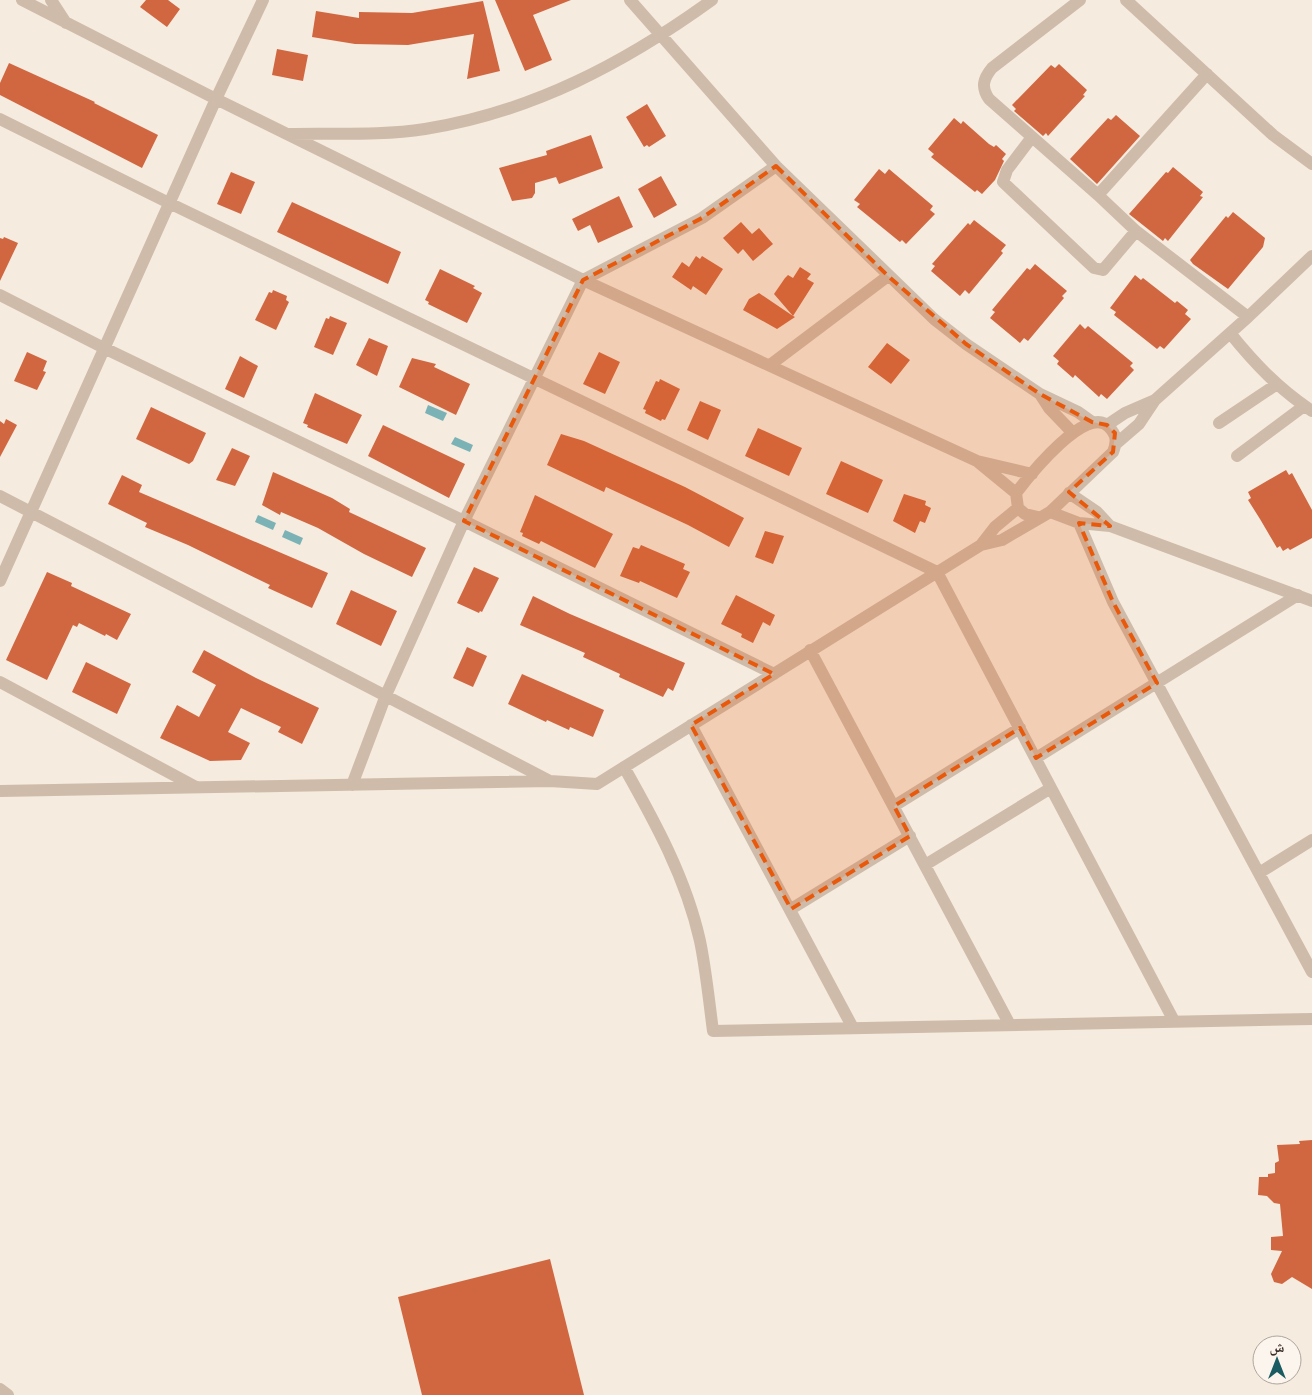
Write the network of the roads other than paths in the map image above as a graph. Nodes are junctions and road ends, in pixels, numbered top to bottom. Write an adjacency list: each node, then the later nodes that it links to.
1 (22, 0): 8 (street)
2 (51, 0): 8 (street)
3 (263, 0): 11 (street)
4 (630, 0): 9 (street)
5 (712, 0): 9 (street)
6 (1080, 0): 14 (street)
7 (1126, 0): 10 (street)
8 (68, 25): 11 (street)
9 (663, 35): 13 (street); 16 (street)
10 (1207, 74): 15 (street); 17 (street)
11 (216, 99): 13 (street); 18 (street)
12 (0, 119): 18 (street)
13 (287, 134): 22 (street)
14 (1032, 137): 17 (street); 19 (street)
15 (1312, 164)
16 (776, 166): 21 (street); 22 (street)
17 (1098, 195): 19 (street)
18 (169, 203): 26 (street); 28 (street)
19 (1136, 231): 24 (street)
20 (1312, 256): 24 (street)
21 (888, 276): 27 (street); 30 (street)
22 (583, 280): 27 (street); 28 (street)
23 (0, 295): 26 (street)
24 (1248, 317): 25 (street)
25 (1230, 333): 29 (street); 31 (street)
26 (104, 348): 45 (street); 47 (street)
27 (770, 365): 39 (street)
28 (533, 378): 47 (street); 51 (street)
29 (1277, 384): 32 (street); 34 (street)
30 (1040, 394): 33 (street); 36 (street)
31 (1156, 400): 35 (street); 37 (street)
32 (1308, 408): 38 (street)
33 (1092, 422): 35 (street); 36 (street)
34 (1219, 423)
35 (1107, 425): 37 (street)
36 (1072, 432): 40 (street)
37 (1117, 443): 42 (street)
38 (1237, 456)
39 (977, 461): 40 (street); 41 (street)
40 (1032, 474): 41 (street)
41 (1016, 493): 44 (street)
42 (1069, 493): 46 (street); 49 (street)
43 (0, 496): 45 (street)
44 (1018, 508): 46 (street); 50 (street)
45 (31, 512): 52 (street); 59 (street)
46 (1044, 514): 48 (street); 50 (street)
47 (464, 521): 56 (street); 59 (street)
48 (1079, 523): 49 (street); 58 (street)
49 (1110, 526): 53 (street)
50 (981, 545): 51 (street)
51 (937, 572): 55 (street); 61 (street)
52 (0, 581)
53 (1298, 596): 54 (street); 58 (street)
54 (1312, 601)
55 (810, 650): 56 (street); 69 (street)
56 (774, 674): 60 (street)
57 (0, 682): 66 (street)
58 (1157, 683): 62 (street); 73 (street)
59 (386, 695): 64 (street); 65 (street)
60 (691, 725): 63 (street); 74 (street)
61 (1020, 728): 62 (street); 69 (street)
62 (1036, 758): 67 (street)
63 (624, 767): 64 (street); 79 (street)
64 (550, 781): 65 (street)
65 (352, 785): 66 (street)
66 (198, 788): 68 (street)
67 (1051, 788): 72 (street); 77 (street)
68 (0, 791)
69 (894, 806): 70 (street)
70 (910, 836): 72 (street); 74 (street)
71 (1312, 840): 73 (street)
72 (925, 865): 78 (street)
73 (1259, 873): 75 (street)
74 (791, 909): 79 (street)
75 (1312, 972)
76 (1312, 1018): 77 (street)
77 (1174, 1021): 78 (street)
78 (1010, 1025): 79 (street)
79 (853, 1028)
80 (0, 1389): 81 (street)
81 (8, 1395)

